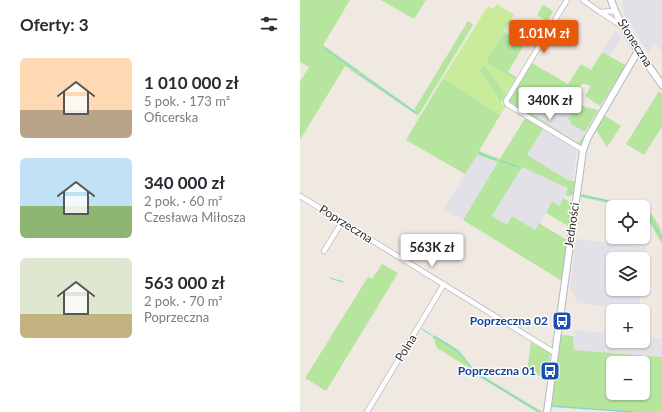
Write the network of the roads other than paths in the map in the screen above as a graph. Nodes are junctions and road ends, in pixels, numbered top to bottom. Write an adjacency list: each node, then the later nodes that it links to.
1 (567, 0): 9 (street)
2 (583, 0): 5 (street)
3 (611, 0): 4 (street, Słoneczna); 5 (street)
4 (616, 12): 5 (street); 6 (street, Słoneczna)
5 (603, 13): 6 (street)
6 (622, 26): 7 (street, Słoneczna)
7 (638, 51): 8 (street, Słoneczna); 9 (street, Jedności)
8 (661, 80)
9 (583, 150): 14 (street, Jedności)
10 (300, 196): 11 (street, Poprzeczna)
11 (342, 222): 12 (street); 13 (street, Poprzeczna)
12 (324, 251)
13 (444, 284): 14 (street, Poprzeczna); 15 (street, Polna)
14 (555, 353): 16 (street, Jedności)
15 (367, 412)
16 (547, 412)

